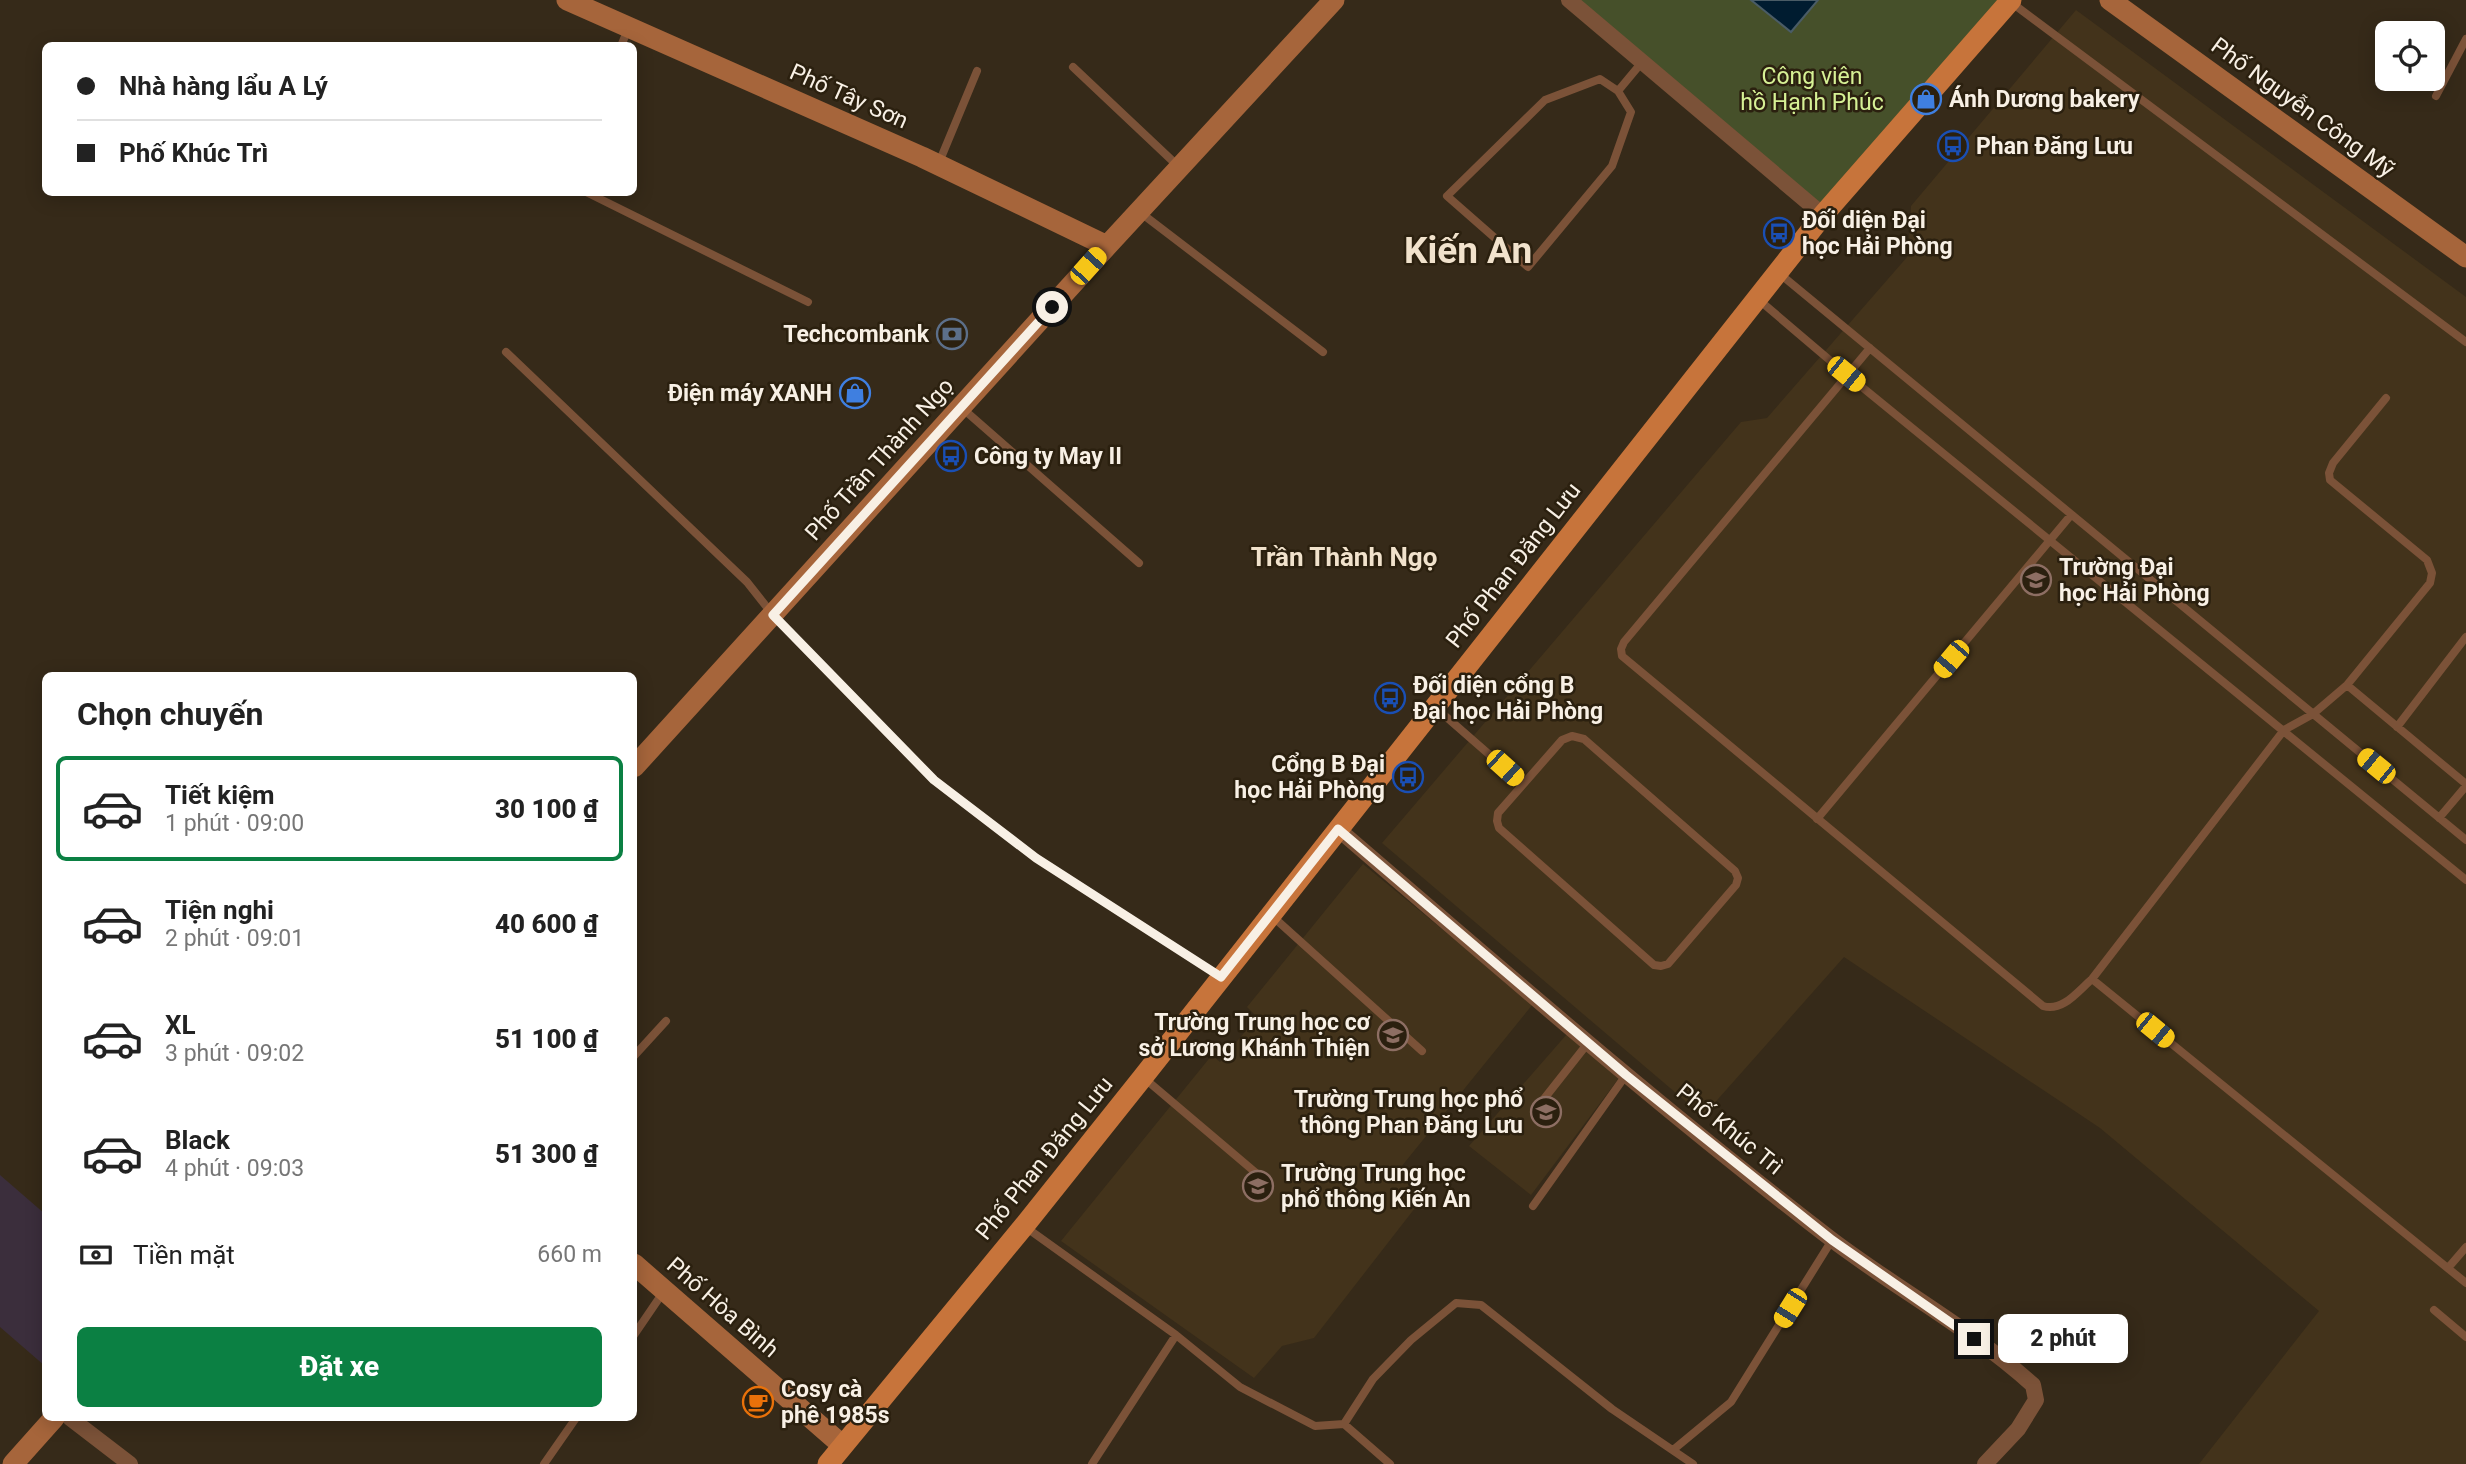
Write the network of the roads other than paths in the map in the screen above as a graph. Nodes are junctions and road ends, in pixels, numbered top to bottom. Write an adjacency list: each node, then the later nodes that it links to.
1 (567, 0): 6 (street, Phố Tây Sơn)
2 (1334, 0): 15 (street, Phố Trần Thành Ngọ)
3 (1569, 0): 9 (street)
4 (2110, 0): 20 (street, Phố Nguyễn Công Mỹ)
5 (2010, 1): 18 (main road, Phố Phan Đăng Lưu); 24 (lane)
6 (624, 37)
7 (2466, 38): 13 (lane)
8 (637, 42): 14 (street, Phố Tây Sơn)
9 (1643, 61): 12 (lane); 18 (street)
10 (1073, 67): 15 (lane)
11 (977, 71): 14 (lane)
12 (1618, 92): 12 (lane)
13 (2435, 96)
14 (938, 165): 19 (street, Phố Tây Sơn)
15 (1179, 167): 17 (street, Phố Trần Thành Ngọ)
16 (594, 196): 23 (lane)
17 (1139, 211): 19 (street, Phố Trần Thành Ngọ); 27 (lane)
18 (1823, 215): 21 (main road, Phố Phan Đăng Lưu)
19 (1107, 246): 30 (street, Phố Trần Thành Ngọ)
20 (2466, 257)
21 (1778, 272): 22 (main road, Phố Phan Đăng Lưu); 25 (lane)
22 (1757, 298): 28 (lane); 37 (main road, Phố Phan Đăng Lưu)
23 (808, 302)
24 (2466, 342)
25 (1870, 348): 28 (lane); 31 (lane)
26 (506, 352): 34 (lane)
27 (1323, 352)
28 (1846, 374): 32 (lane); 45 (lane)
29 (2386, 398): 36 (lane)
30 (962, 407): 33 (lane); 34 (street, Phố Trần Thành Ngọ)
31 (2071, 515): 32 (lane); 38 (lane)
32 (2051, 540): 40 (lane); 45 (lane)
33 (1139, 563)
34 (773, 615): 41 (street, Phố Trần Thành Ngọ); 50 (lane)
35 (2464, 643): 39 (lane)
36 (2347, 685): 38 (lane); 39 (lane)
37 (1434, 706): 42 (lane); 46 (main road, Phố Phan Đăng Lưu)
38 (2313, 714): 40 (lane); 44 (lane)
39 (2397, 727): 43 (lane)
40 (2284, 730): 48 (lane); 51 (lane)
41 (637, 764)
42 (1523, 784): 42 (lane)
43 (2466, 785): 44 (lane)
44 (2439, 818): 47 (lane)
45 (1817, 819): 51 (lane)
46 (1338, 829): 49 (main road, Phố Phan Đăng Lưu); 53 (street, Phố Khúc Trì)
47 (2466, 840)
48 (2466, 880)
49 (1270, 915): 50 (main road, Phố Phan Đăng Lưu); 54 (lane)
50 (1221, 977): 57 (main road, Phố Phan Đăng Lưu)
51 (2092, 979): 65 (lane)
52 (666, 1021): 55 (lane)
53 (1588, 1043): 56 (street, Phố Khúc Trì); 58 (lane)
54 (1422, 1051)
55 (637, 1053)
56 (1626, 1075): 60 (lane); 62 (street, Phố Khúc Trì)
57 (1143, 1077): 59 (lane); 61 (main road, Phố Phan Đăng Lưu)
58 (1536, 1109)
59 (1262, 1178)
60 (1533, 1206)
61 (1024, 1226): 70 (lane); 76 (main road, Phố Phan Đăng Lưu)
62 (1832, 1240): 77 (lane); 85 (street, Phố Khúc Trì)
63 (2466, 1247): 65 (lane)
64 (637, 1267): 67 (street, Phố Hòa Bình)
65 (2448, 1268): 66 (lane)
66 (2466, 1283)
67 (664, 1290): 69 (lane); 76 (street, Phố Hòa Bình)
68 (2434, 1310): 71 (lane)
69 (637, 1330)
70 (1176, 1335): 75 (lane); 82 (lane)
71 (2466, 1337)
72 (51, 1421): 78 (street)
73 (75, 1421): 79 (street)
74 (574, 1421): 80 (lane)
75 (1344, 1424): 77 (lane); 83 (lane)
76 (842, 1445): 81 (main road, Phố Phan Đăng Lưu)
77 (1673, 1450): 84 (lane)
78 (13, 1464)
79 (130, 1464)
80 (544, 1464)
81 (828, 1464)
82 (1092, 1464)
83 (1390, 1464)
84 (1693, 1464)
85 (1985, 1464)

